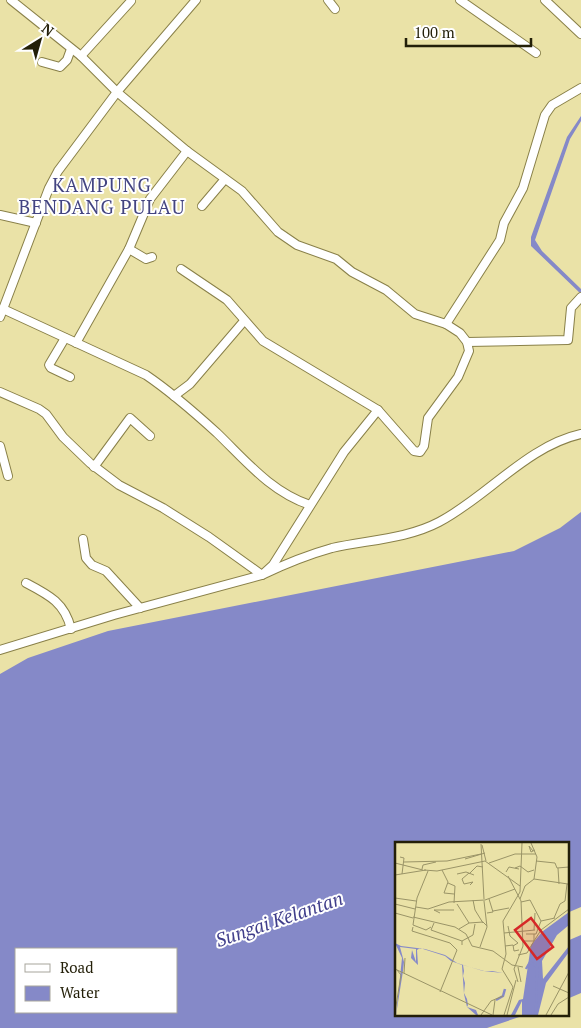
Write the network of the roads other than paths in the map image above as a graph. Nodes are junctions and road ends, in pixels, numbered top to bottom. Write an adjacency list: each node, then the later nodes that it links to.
1 (12, 0): 9 (street)
2 (196, 0): 14 (street)
3 (328, 0): 7 (street)
4 (460, 0): 10 (street)
5 (545, 0): 8 (street)
6 (131, 1): 11 (street)
7 (335, 9)
8 (581, 34)
9 (70, 49): 11 (street); 12 (street)
10 (536, 53)
11 (81, 56): 14 (street)
12 (42, 62)
13 (581, 88): 26 (street)
14 (117, 92): 15 (street); 19 (street)
15 (187, 151): 16 (street); 20 (street)
16 (225, 179): 17 (street); 26 (street)
17 (202, 206)
18 (0, 215): 19 (street)
19 (36, 223): 24 (street)
20 (129, 250): 21 (street); 29 (street)
21 (152, 257)
22 (181, 269): 25 (street)
23 (581, 297): 28 (street)
24 (2, 313): 27 (street)
25 (244, 321): 32 (street); 33 (street)
26 (446, 324): 28 (street)
27 (65, 338): 29 (street); 30 (street)
28 (467, 342): 33 (street)
29 (76, 343): 32 (street)
30 (70, 377)
31 (0, 392): 37 (street)
32 (174, 396): 39 (street)
33 (378, 410): 39 (street)
34 (581, 434): 41 (street)
35 (150, 436): 37 (street)
36 (0, 446): 38 (street)
37 (94, 466): 41 (street)
38 (8, 476)
39 (310, 505): 41 (street)
40 (83, 539): 43 (street)
41 (262, 576): 43 (street)
42 (26, 583): 44 (street)
43 (140, 608): 44 (street)
44 (71, 630): 45 (street)
45 (0, 650)

